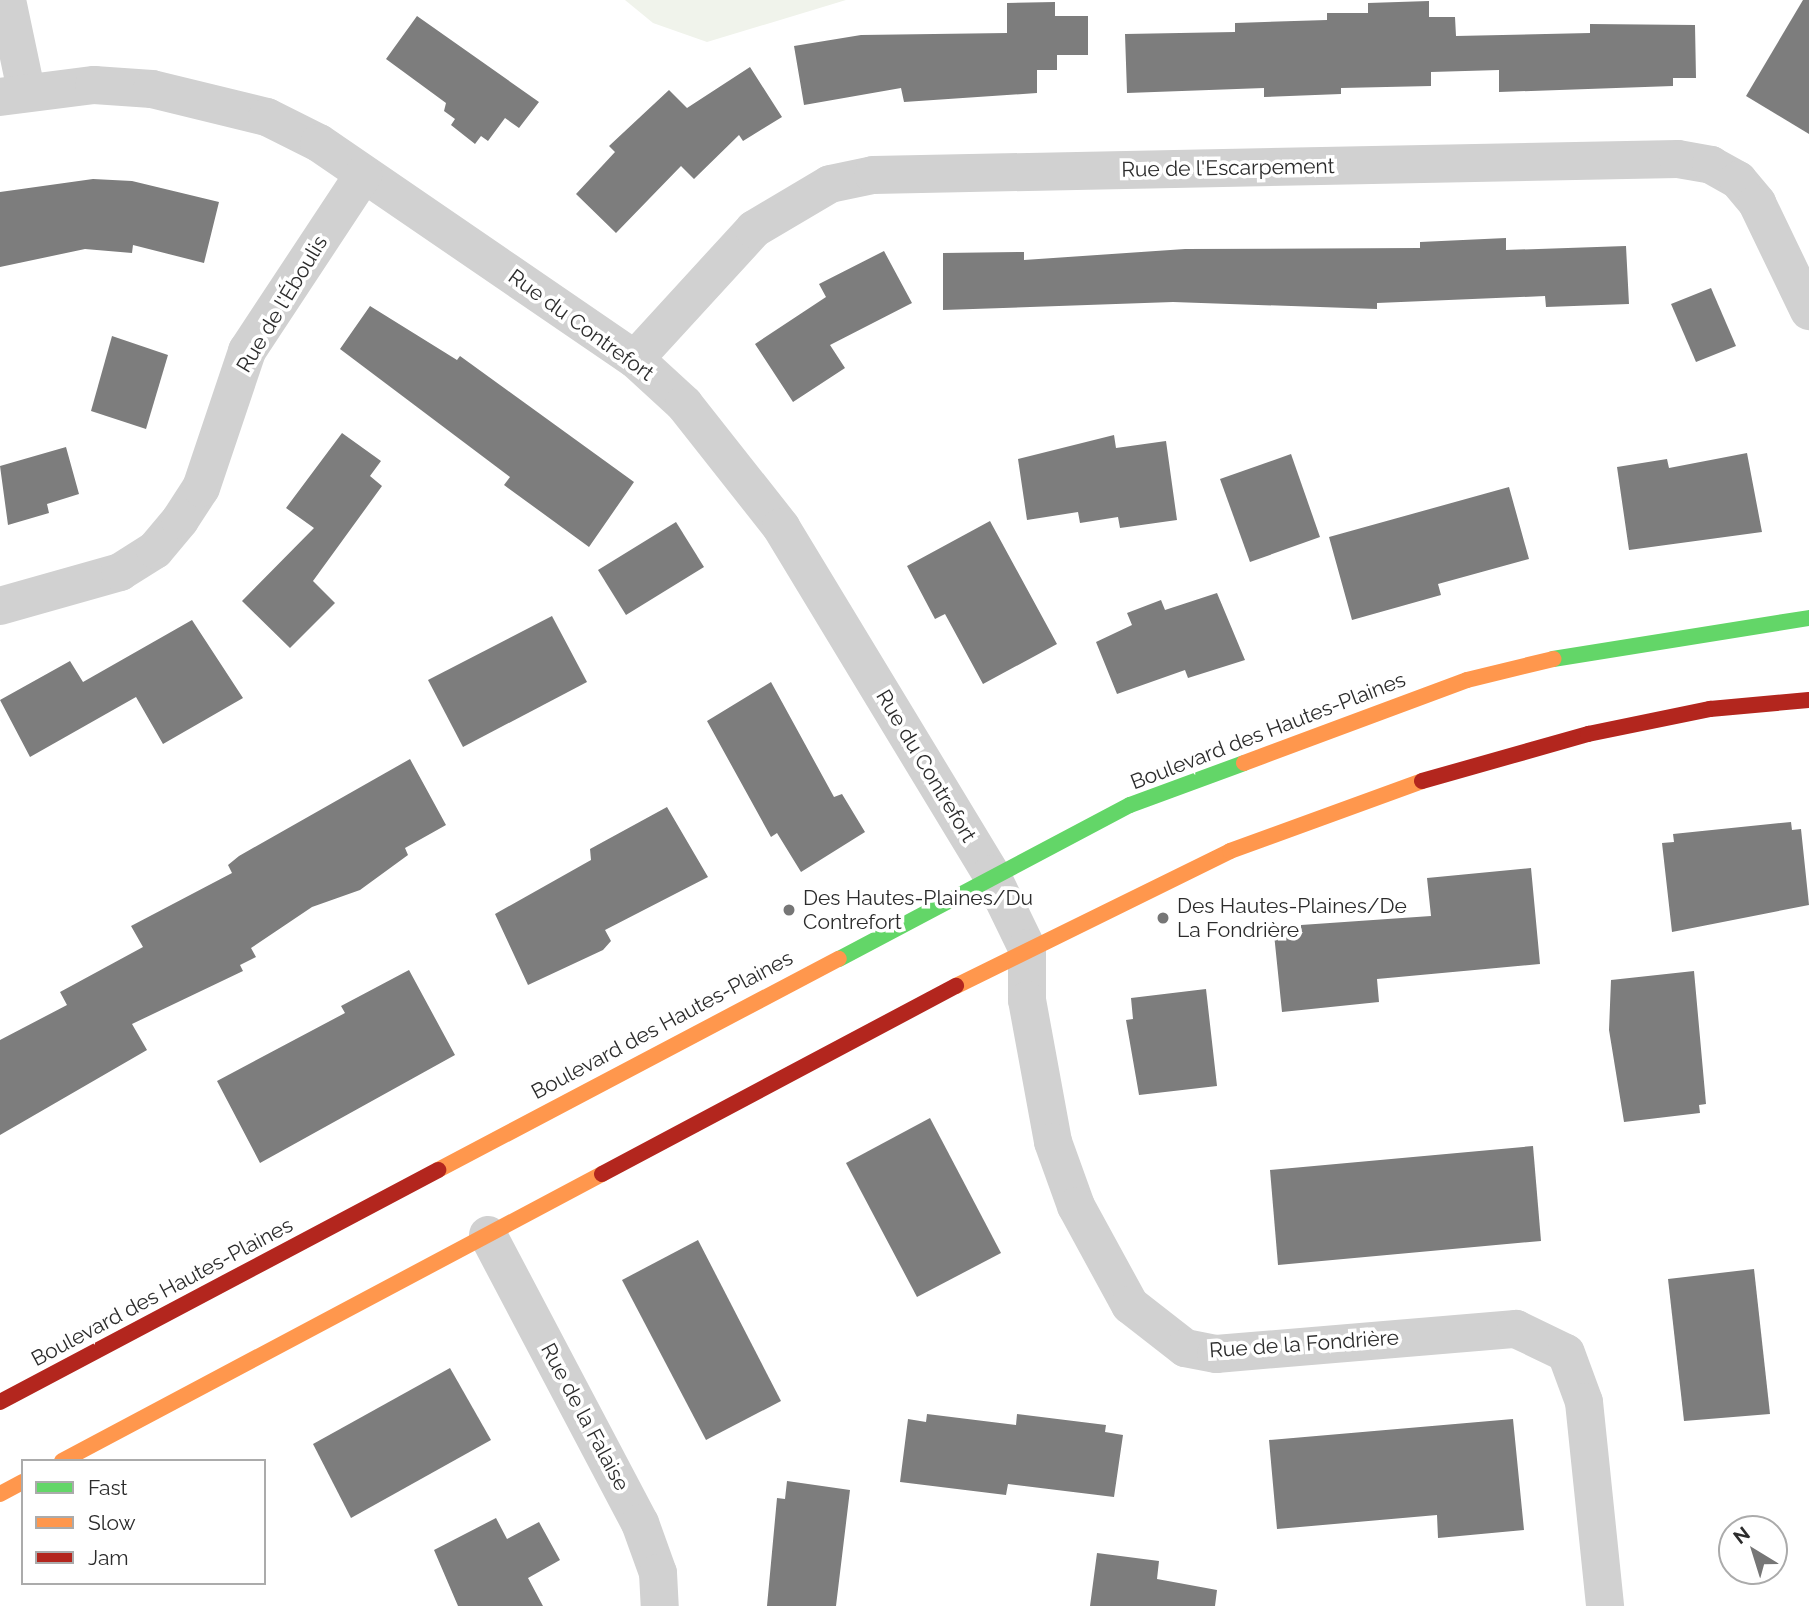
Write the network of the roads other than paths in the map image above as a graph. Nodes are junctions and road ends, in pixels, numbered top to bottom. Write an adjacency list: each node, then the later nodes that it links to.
1 (7, 0): 2 (street)
2 (13, 93): 3 (street, Rue du Contrefort)
3 (363, 175): 5 (street, Rue du Contrefort); 6 (street, Rue de l'Éboulis)
4 (1809, 311): 5 (street, Rue de l'Escarpement)
5 (635, 359): 9 (street, Rue du Contrefort)
6 (0, 606)
7 (1809, 618): 9 (street, Boulevard des Hautes-Plaines)
8 (1809, 700): 10 (street)
9 (991, 874): 10 (street, Rue du Contrefort); 12 (street, Boulevard des Hautes-Plaines)
10 (1027, 948): 11 (street); 17 (street, Rue de la Fondrière)
11 (488, 1235): 13 (street); 16 (street, Rue de la Falaise)
12 (0, 1402)
13 (66, 1459)
14 (21, 1483): 15 (street)
15 (0, 1494)
16 (660, 1606)
17 (1605, 1606)

